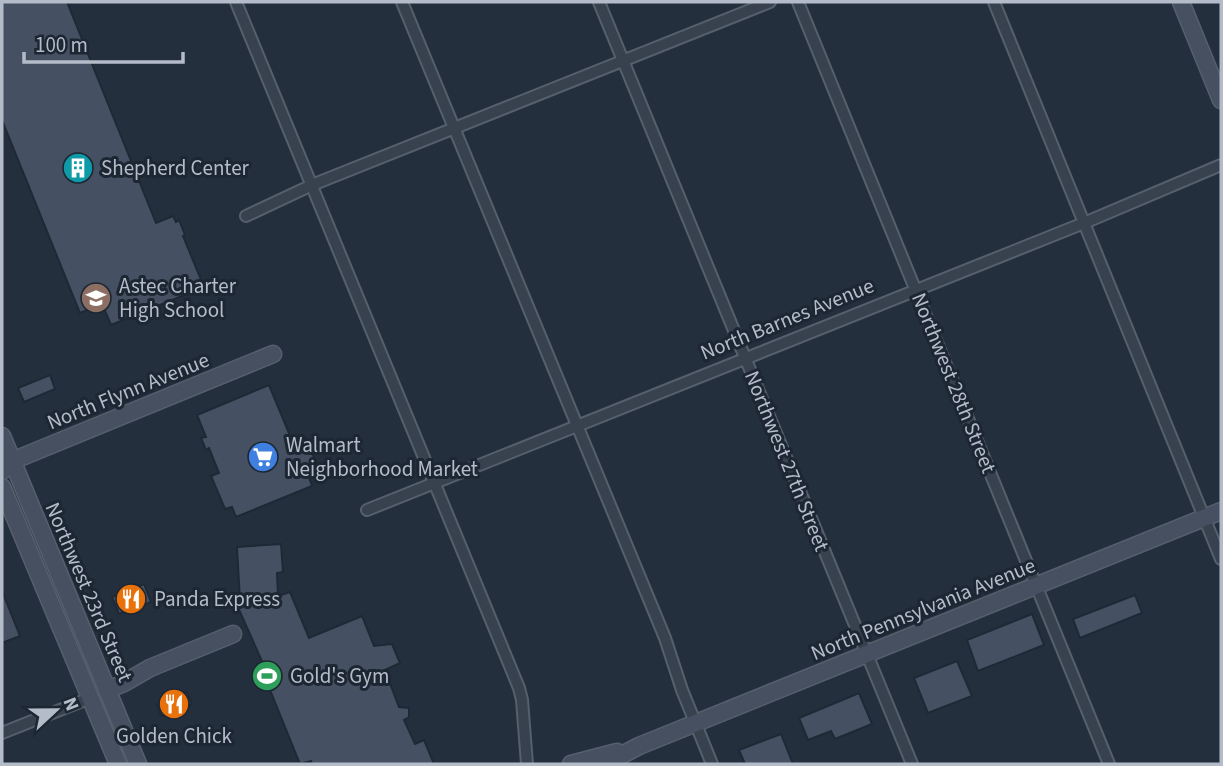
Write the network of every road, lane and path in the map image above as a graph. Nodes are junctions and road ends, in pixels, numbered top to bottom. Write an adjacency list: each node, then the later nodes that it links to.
1 (236, 2): 12 (street)
2 (402, 2): 10 (street)
3 (599, 2): 8 (street, Northwest 27th Street)
4 (770, 2): 8 (street)
5 (799, 2): 15 (street, Northwest 28th Street)
6 (994, 2): 14 (street)
7 (1181, 2): 9 (main road)
8 (623, 61): 10 (street); 17 (street, Northwest 27th Street)
9 (1221, 100)
10 (454, 128): 12 (street); 18 (street)
11 (1221, 165): 14 (street, North Barnes Avenue)
12 (312, 185): 13 (street); 21 (street)
13 (246, 216)
14 (1084, 223): 15 (street, North Barnes Avenue); 25 (street)
15 (916, 290): 17 (street, North Barnes Avenue); 29 (street, Northwest 28th Street)
16 (273, 354): 20 (main road, North Flynn Avenue)
17 (745, 359): 18 (street, North Barnes Avenue); 33 (street, Northwest 27th Street)
18 (577, 426): 21 (street, North Barnes Avenue); 37 (street)
19 (2, 436): 20 (main road, Northwest 23rd Street)
20 (7, 466): 26 (main road, Northwest 23rd Street)
21 (435, 483): 23 (street, North Barnes Avenue); 43 (street)
22 (2, 487): 27 (main road, Northwest 23rd Street)
23 (367, 510)
24 (1221, 511): 25 (main road, North Pennsylvania Avenue)
25 (1205, 518): 28 (street); 29 (main road, North Pennsylvania Avenue)
26 (45, 541): 27 (main road); 30 (main road, Northwest 23rd Street)
27 (27, 548): 31 (main road, Northwest 23rd Street)
28 (1221, 559)
29 (1037, 586): 33 (main road, North Pennsylvania Avenue); 48 (street, Northwest 28th Street)
30 (69, 597): 31 (main road); 35 (main road, Northwest 23rd Street)
31 (50, 605): 34 (main road, Northwest 23rd Street)
32 (233, 634): 35 (main road)
33 (867, 654): 37 (main road, North Pennsylvania Avenue); 47 (street, Northwest 27th Street)
34 (82, 677): 35 (main road); 36 (main road, Northwest 23rd Street)
35 (107, 690): 38 (main road); 42 (main road, Northwest 23rd Street)
36 (90, 698): 38 (main road, Northwest 23rd Street); 39 (street)
37 (695, 723): 40 (main road, North Pennsylvania Avenue); 46 (street)
38 (103, 730): 41 (main road, Northwest 23rd Street)
39 (2, 733)
40 (639, 746): 44 (main road, North Pennsylvania Avenue); 45 (main road, North Pennsylvania Avenue)
41 (118, 764)
42 (138, 764)
43 (527, 764)
44 (571, 764)
45 (605, 764)
46 (712, 764)
47 (912, 764)
48 (1109, 764)

